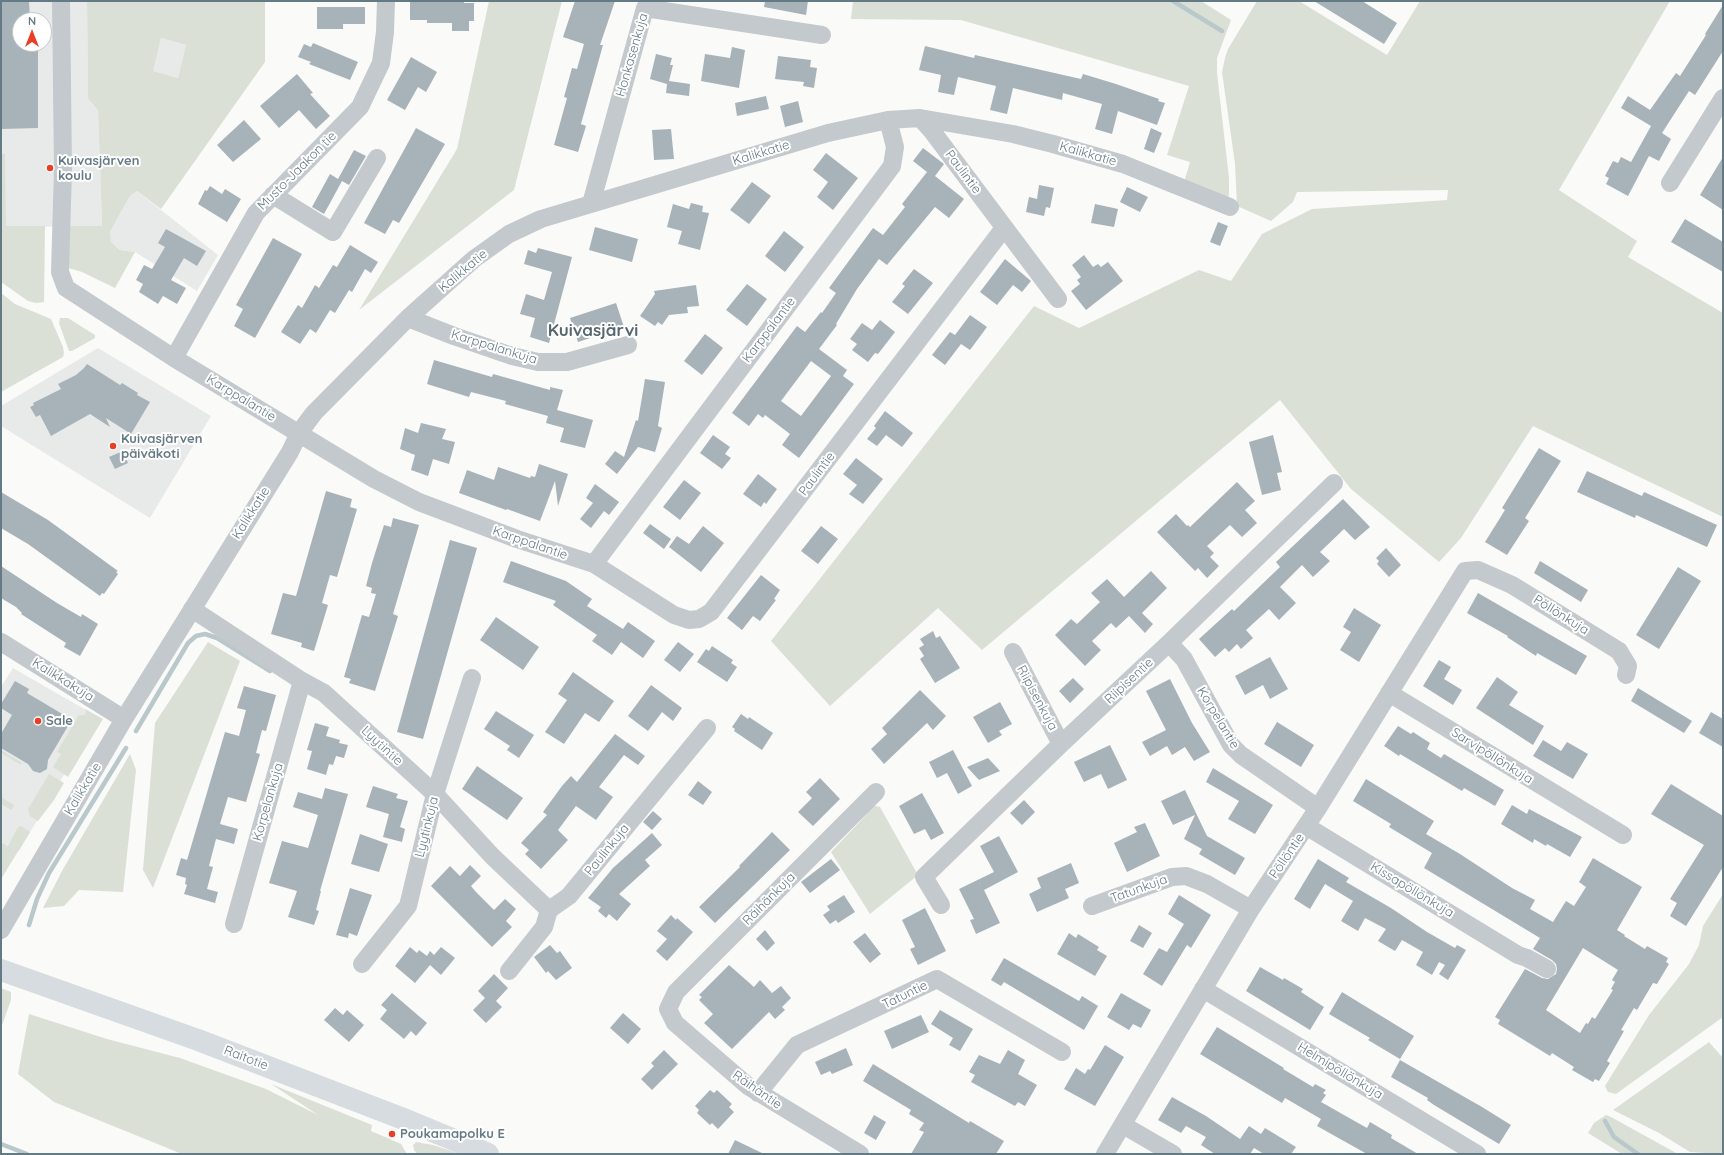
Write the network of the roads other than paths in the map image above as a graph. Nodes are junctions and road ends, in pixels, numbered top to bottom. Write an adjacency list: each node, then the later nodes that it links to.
1 (61, 1): 16 (street, Karppalantie)
2 (386, 1): 9 (street, Musto-Jaakon tie)
3 (822, 35): 10 (street, Honkasenkuja)
4 (1723, 98): 8 (street)
5 (920, 118): 6 (street, Kalikkatie); 11 (street, Kalikkatie); 12 (street, Paulintie)
6 (888, 120): 10 (street, Kalikkatie); 19 (street, Karppalantie)
7 (377, 158): 9 (street)
8 (1670, 183)
9 (273, 195): 16 (street, Musto-Jaakon tie)
10 (591, 204): 14 (street, Kalikkatie)
11 (1230, 207)
12 (1004, 228): 13 (street, Paulintie); 19 (street, Paulintie)
13 (1058, 299)
14 (408, 318): 15 (street, Karppalankuja); 17 (street, Kalikkatie)
15 (628, 345)
16 (174, 358): 17 (street, Karppalantie)
17 (299, 433): 19 (street, Karppalantie); 21 (street, Kalikkatie)
18 (1334, 483): 23 (street, Riipisentie)
19 (594, 564)
20 (1478, 570): 25 (street, Pöllönkuja); 28 (street, Pöllöntie)
21 (192, 609): 27 (street, Lyytintie); 29 (street, Kalikkatie)
22 (1, 642): 29 (street, Kalikkakuja)
23 (1169, 643): 31 (street, Riipisentie); 34 (street, Korpelantie)
24 (1013, 652): 31 (street, Riipisenkuja)
25 (1626, 676)
26 (472, 678): 33 (street, Lyytinkuja)
27 (302, 681): 33 (street, Lyytintie); 41 (street, Korpelankuja)
28 (1389, 693): 34 (street, Pöllöntie); 36 (street, Sarvipöllönkuja)
29 (124, 719): 42 (street, Kalikkatie)
30 (706, 728): 40 (street, Paulinkuja)
31 (1062, 744): 37 (street, Riipisentie)
32 (876, 792): 48 (street, Räihänkuja)
33 (435, 794): 40 (street, Lyytintie); 43 (street, Lyytinkuja)
34 (1318, 808): 35 (street, Pöllöntie)
35 (1306, 826): 39 (street, Pöllöntie); 44 (street, Kissapöllönkuja)
36 (1623, 835)
37 (942, 905)
38 (1092, 906): 39 (street, Tatunkuja)
39 (1251, 909): 47 (street, Pöllöntie)
40 (550, 910): 46 (street)
41 (234, 924)
42 (1, 930)
43 (362, 964)
44 (1547, 969)
45 (1, 970): 52 (main road, Raitotie)
46 (509, 971)
47 (1203, 989): 51 (street, Pöllöntie); 56 (street, Helmipöllönkuja)
48 (668, 1009): 50 (street, Räihäntie)
49 (1062, 1052): 50 (street, Tatuntie)
50 (758, 1093): 53 (street, Räihäntie)
51 (1123, 1125): 54 (street, Pöllöntie); 55 (street)
52 (488, 1154)
53 (860, 1154)
54 (1105, 1154)
55 (1173, 1154)
56 (1477, 1154)

